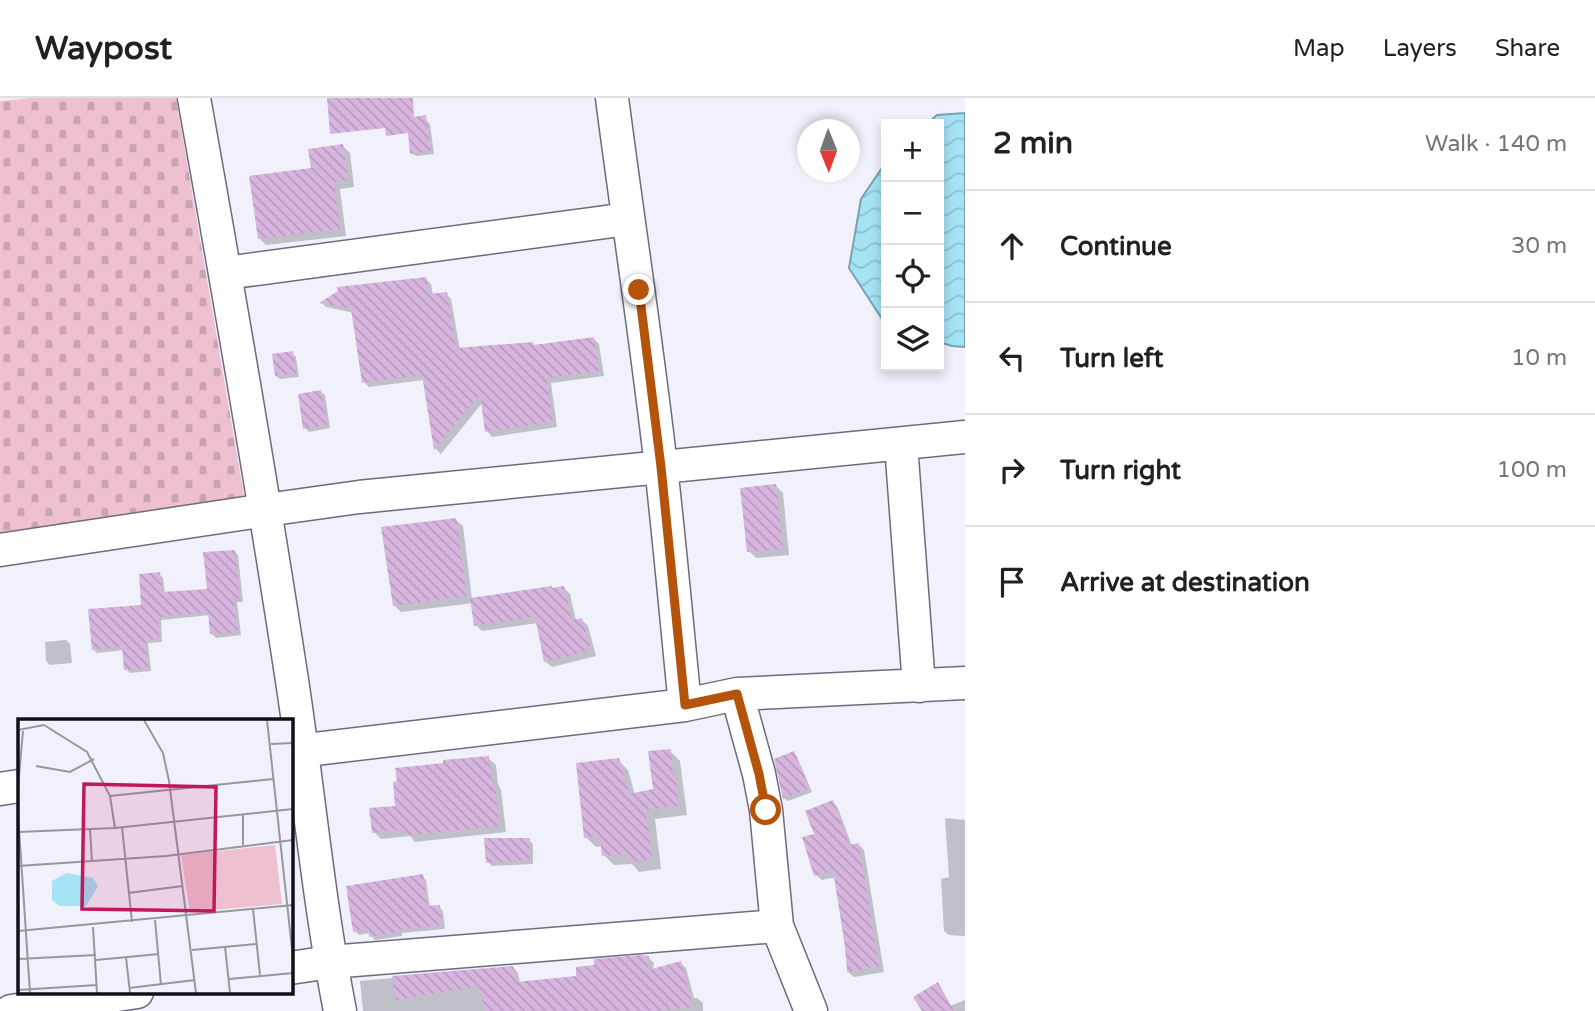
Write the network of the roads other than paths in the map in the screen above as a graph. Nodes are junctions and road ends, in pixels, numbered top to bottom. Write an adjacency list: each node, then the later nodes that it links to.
1 (194, 98): 4 (street)
2 (612, 98): 3 (street)
3 (628, 219): 4 (street); 7 (street)
4 (226, 273): 8 (street)
5 (965, 437): 6 (street)
6 (901, 444): 7 (street); 11 (street)
7 (661, 467): 8 (street); 13 (street)
8 (266, 510): 9 (street); 14 (street)
9 (0, 550)
10 (965, 682): 11 (street)
11 (919, 686): 12 (street)
12 (737, 694): 13 (street); 17 (street)
13 (685, 705): 14 (street)
14 (297, 752): 18 (street)
15 (18, 786): 16 (street)
16 (0, 789)
17 (776, 926): 18 (street); 23 (street)
18 (330, 962): 19 (street); 22 (street)
19 (292, 968)
20 (130, 993): 21 (street)
21 (11, 1011)
22 (340, 1011)
23 (811, 1011)

